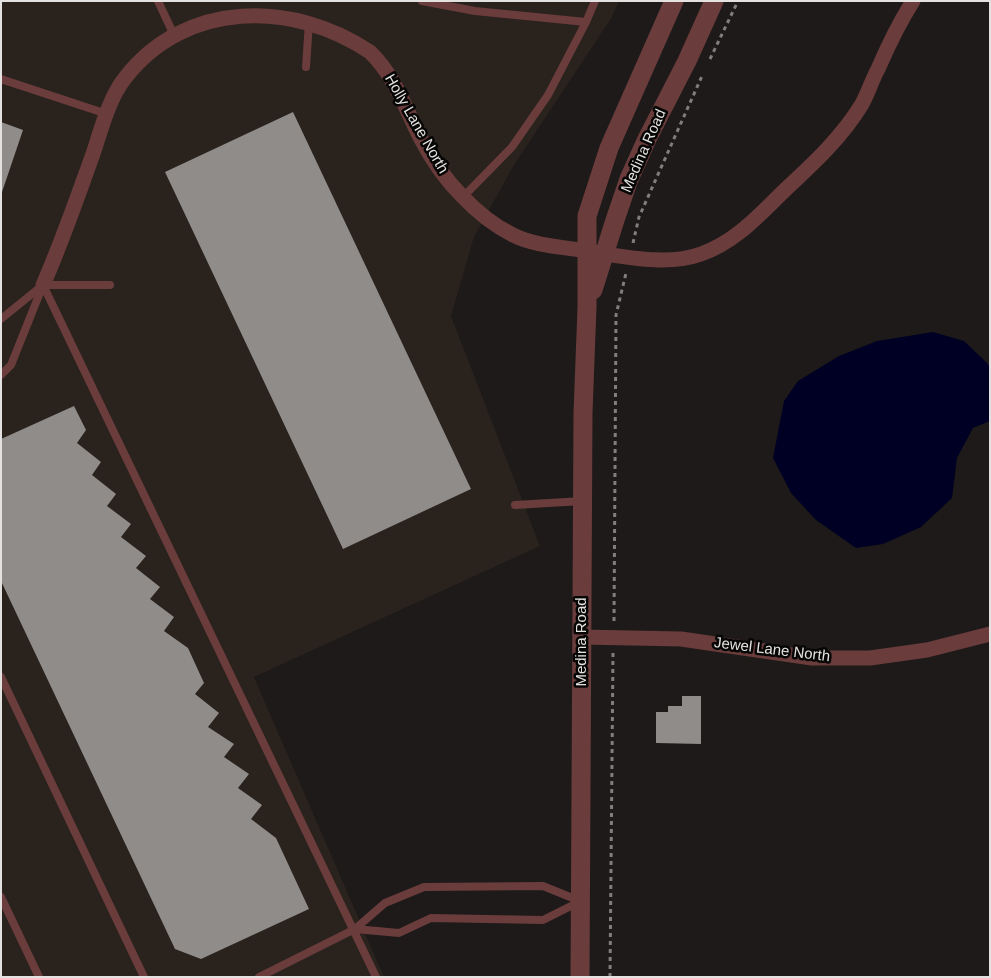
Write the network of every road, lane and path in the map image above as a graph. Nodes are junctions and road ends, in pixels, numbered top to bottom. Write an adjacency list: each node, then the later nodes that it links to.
1 (158, 1): 10 (lane)
2 (422, 1): 9 (lane)
3 (595, 1): 9 (lane)
4 (674, 1): 17 (street, Medina Road)
5 (714, 1): 17 (street, Medina Road)
6 (738, 1): 11 (path)
7 (913, 1): 18 (street, Holly Lane North)
8 (310, 16): 10 (street, Holly Lane North); 12 (lane); 16 (street, Holly Lane North)
9 (586, 22): 16 (lane)
10 (172, 31): 15 (street, Holly Lane North)
11 (709, 63)
12 (306, 67)
13 (705, 72): 18 (path)
14 (1, 79): 15 (lane)
15 (107, 114): 19 (street, Holly Lane North)
16 (463, 197): 17 (street, Holly Lane North)
17 (596, 252): 18 (street, Holly Lane North); 23 (street, Medina Road)
18 (630, 256): 27 (path)
19 (43, 285): 20 (lane); 21 (lane); 22 (lane); 31 (lane)
20 (110, 285)
21 (1, 319)
22 (1, 375)
23 (583, 501): 24 (lane); 26 (street, Medina Road)
24 (515, 505)
25 (990, 634): 27 (street, Jewel Lane North)
26 (582, 637): 27 (street, Jewel Lane North); 30 (street, Medina Road)
27 (613, 637): 37 (path)
28 (1, 677): 33 (lane)
29 (1, 897): 32 (lane)
30 (581, 902): 31 (lane); 31 (lane); 36 (street, Medina Road)
31 (354, 929): 34 (lane); 35 (lane)
32 (39, 977)
33 (144, 977)
34 (259, 977)
35 (376, 977)
36 (580, 977)
37 (610, 977)

